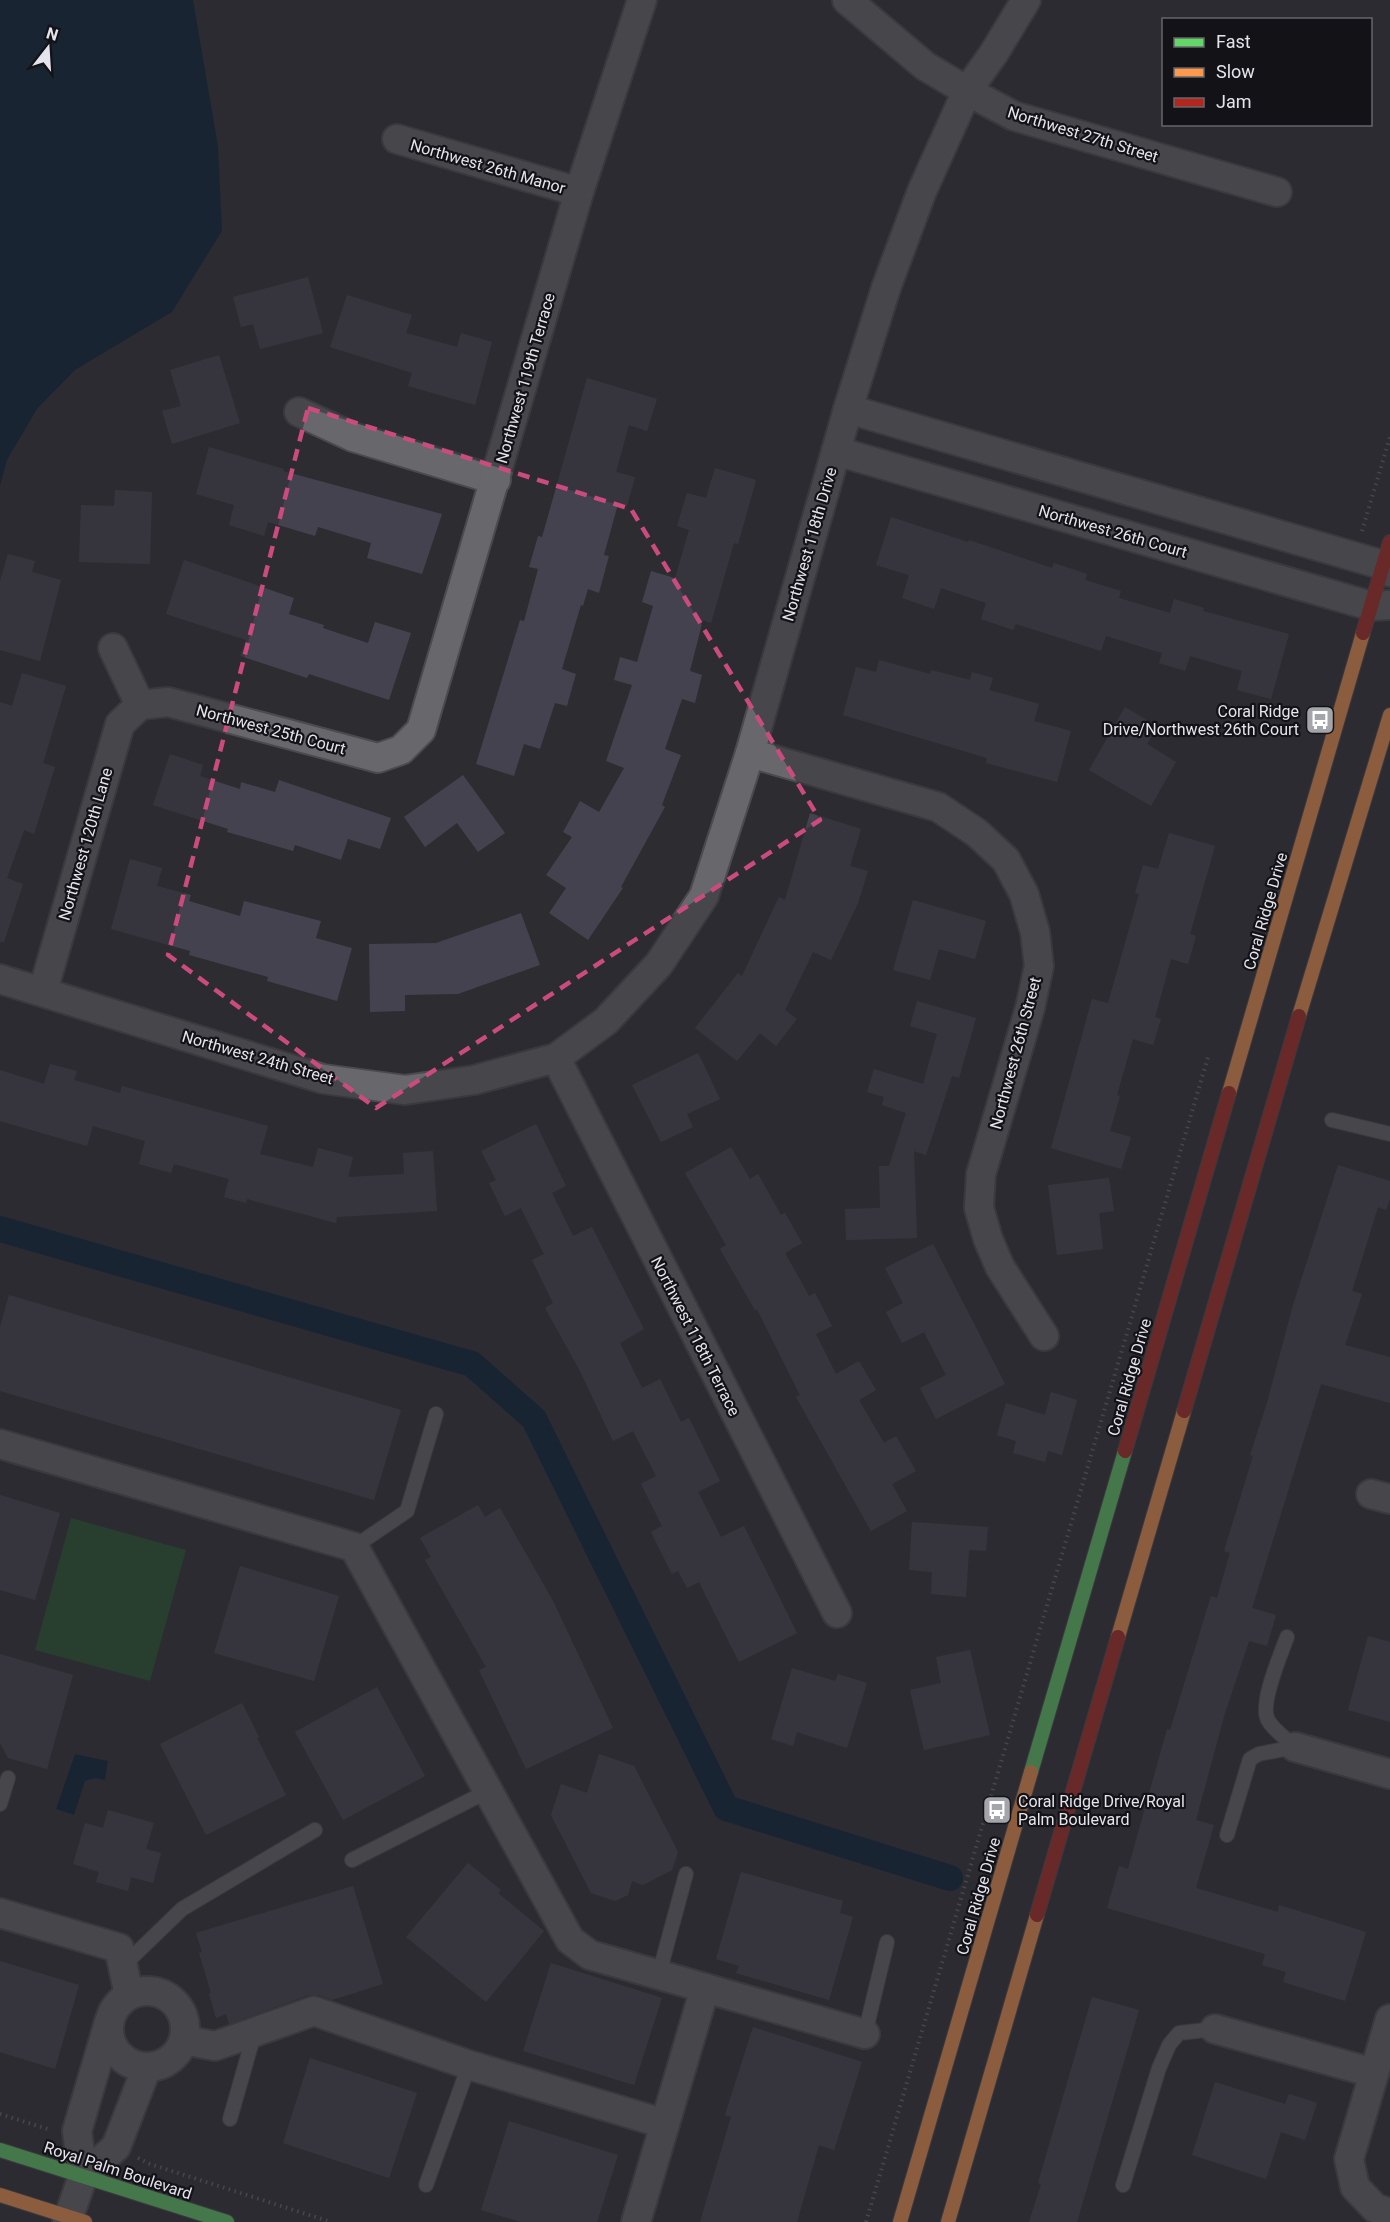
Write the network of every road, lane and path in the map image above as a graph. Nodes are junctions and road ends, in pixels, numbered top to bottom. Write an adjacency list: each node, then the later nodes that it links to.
1 (642, 0): 6 (street, Northwest 119th Terrace)
2 (847, 0): 4 (street, Northwest 27th Street)
3 (1026, 0): 4 (street, Northwest 118th Drive)
4 (967, 91): 7 (street, Northwest 27th Street); 8 (street, Northwest 118th Drive)
5 (397, 139): 6 (street, Northwest 26th Manor)
6 (579, 192): 12 (street, Northwest 119th Terrace)
7 (1277, 192)
8 (848, 409): 11 (street, Northwest 118th Drive); 13 (street)
9 (299, 412): 12 (street)
10 (1390, 437): 13 (path)
11 (836, 451): 15 (street, Northwest 26th Court); 20 (street, Northwest 118th Drive)
12 (496, 480): 19 (street, Northwest 119th Terrace)
13 (1354, 557): 14 (street)
14 (1388, 560): 15 (main road, Coral Ridge Drive)
15 (1381, 605): 73 (main road, Coral Ridge Drive)
16 (113, 648): 17 (street)
17 (140, 705): 19 (street, Northwest 25th Court); 22 (street, Northwest 120th Lane)
18 (1390, 715): 74 (main road)
19 (401, 750)
20 (750, 753): 24 (street, Northwest 118th Drive); 27 (street, Northwest 26th Street)
21 (0, 979): 22 (street, Northwest 24th Street)
22 (43, 991): 24 (street, Northwest 24th Street)
23 (1208, 1055): 72 (path)
24 (556, 1058): 31 (street, Northwest 118th Terrace)
25 (1332, 1120): 26 (lane)
26 (1390, 1134)
27 (1044, 1336)
28 (436, 1414): 30 (lane)
29 (0, 1444): 30 (street)
30 (354, 1547): 36 (street)
31 (837, 1613)
32 (1287, 1637): 33 (lane)
33 (1295, 1747): 34 (street); 39 (lane)
34 (1390, 1774)
35 (8, 1778): 37 (lane)
36 (488, 1791): 40 (lane); 45 (street)
37 (0, 1804)
38 (315, 1830): 44 (lane)
39 (1227, 1835)
40 (352, 1860)
41 (686, 1874): 45 (lane)
42 (0, 1913): 44 (street)
43 (887, 1942): 52 (lane)
44 (123, 1966): 47 (street)
45 (659, 1974): 46 (street)
46 (705, 1988): 52 (street); 59 (street)
47 (129, 1995): 49 (street); 53 (street)
48 (1390, 2019): 56 (street)
49 (110, 2020): 55 (street); 60 (street)
50 (1215, 2029): 56 (street); 65 (lane)
51 (256, 2030): 53 (street); 54 (street); 58 (lane)
52 (865, 2034)
53 (184, 2040): 55 (street)
54 (468, 2065): 59 (street); 64 (lane)
55 (147, 2067): 61 (street)
56 (1374, 2073): 67 (street)
57 (0, 2114): 60 (path)
58 (230, 2119)
59 (665, 2124): 71 (street)
60 (77, 2138): 63 (street)
61 (114, 2149): 63 (street); 70 (path)
62 (0, 2150): 63 (main road, Royal Palm Boulevard)
63 (83, 2176): 68 (street); 69 (main road, Royal Palm Boulevard)
64 (426, 2185)
65 (1123, 2185)
66 (0, 2195): 68 (main road)
67 (1390, 2213)
68 (74, 2220)
69 (227, 2222)
70 (331, 2222)
71 (636, 2222)
72 (866, 2222)
73 (900, 2222)
74 (948, 2222)

